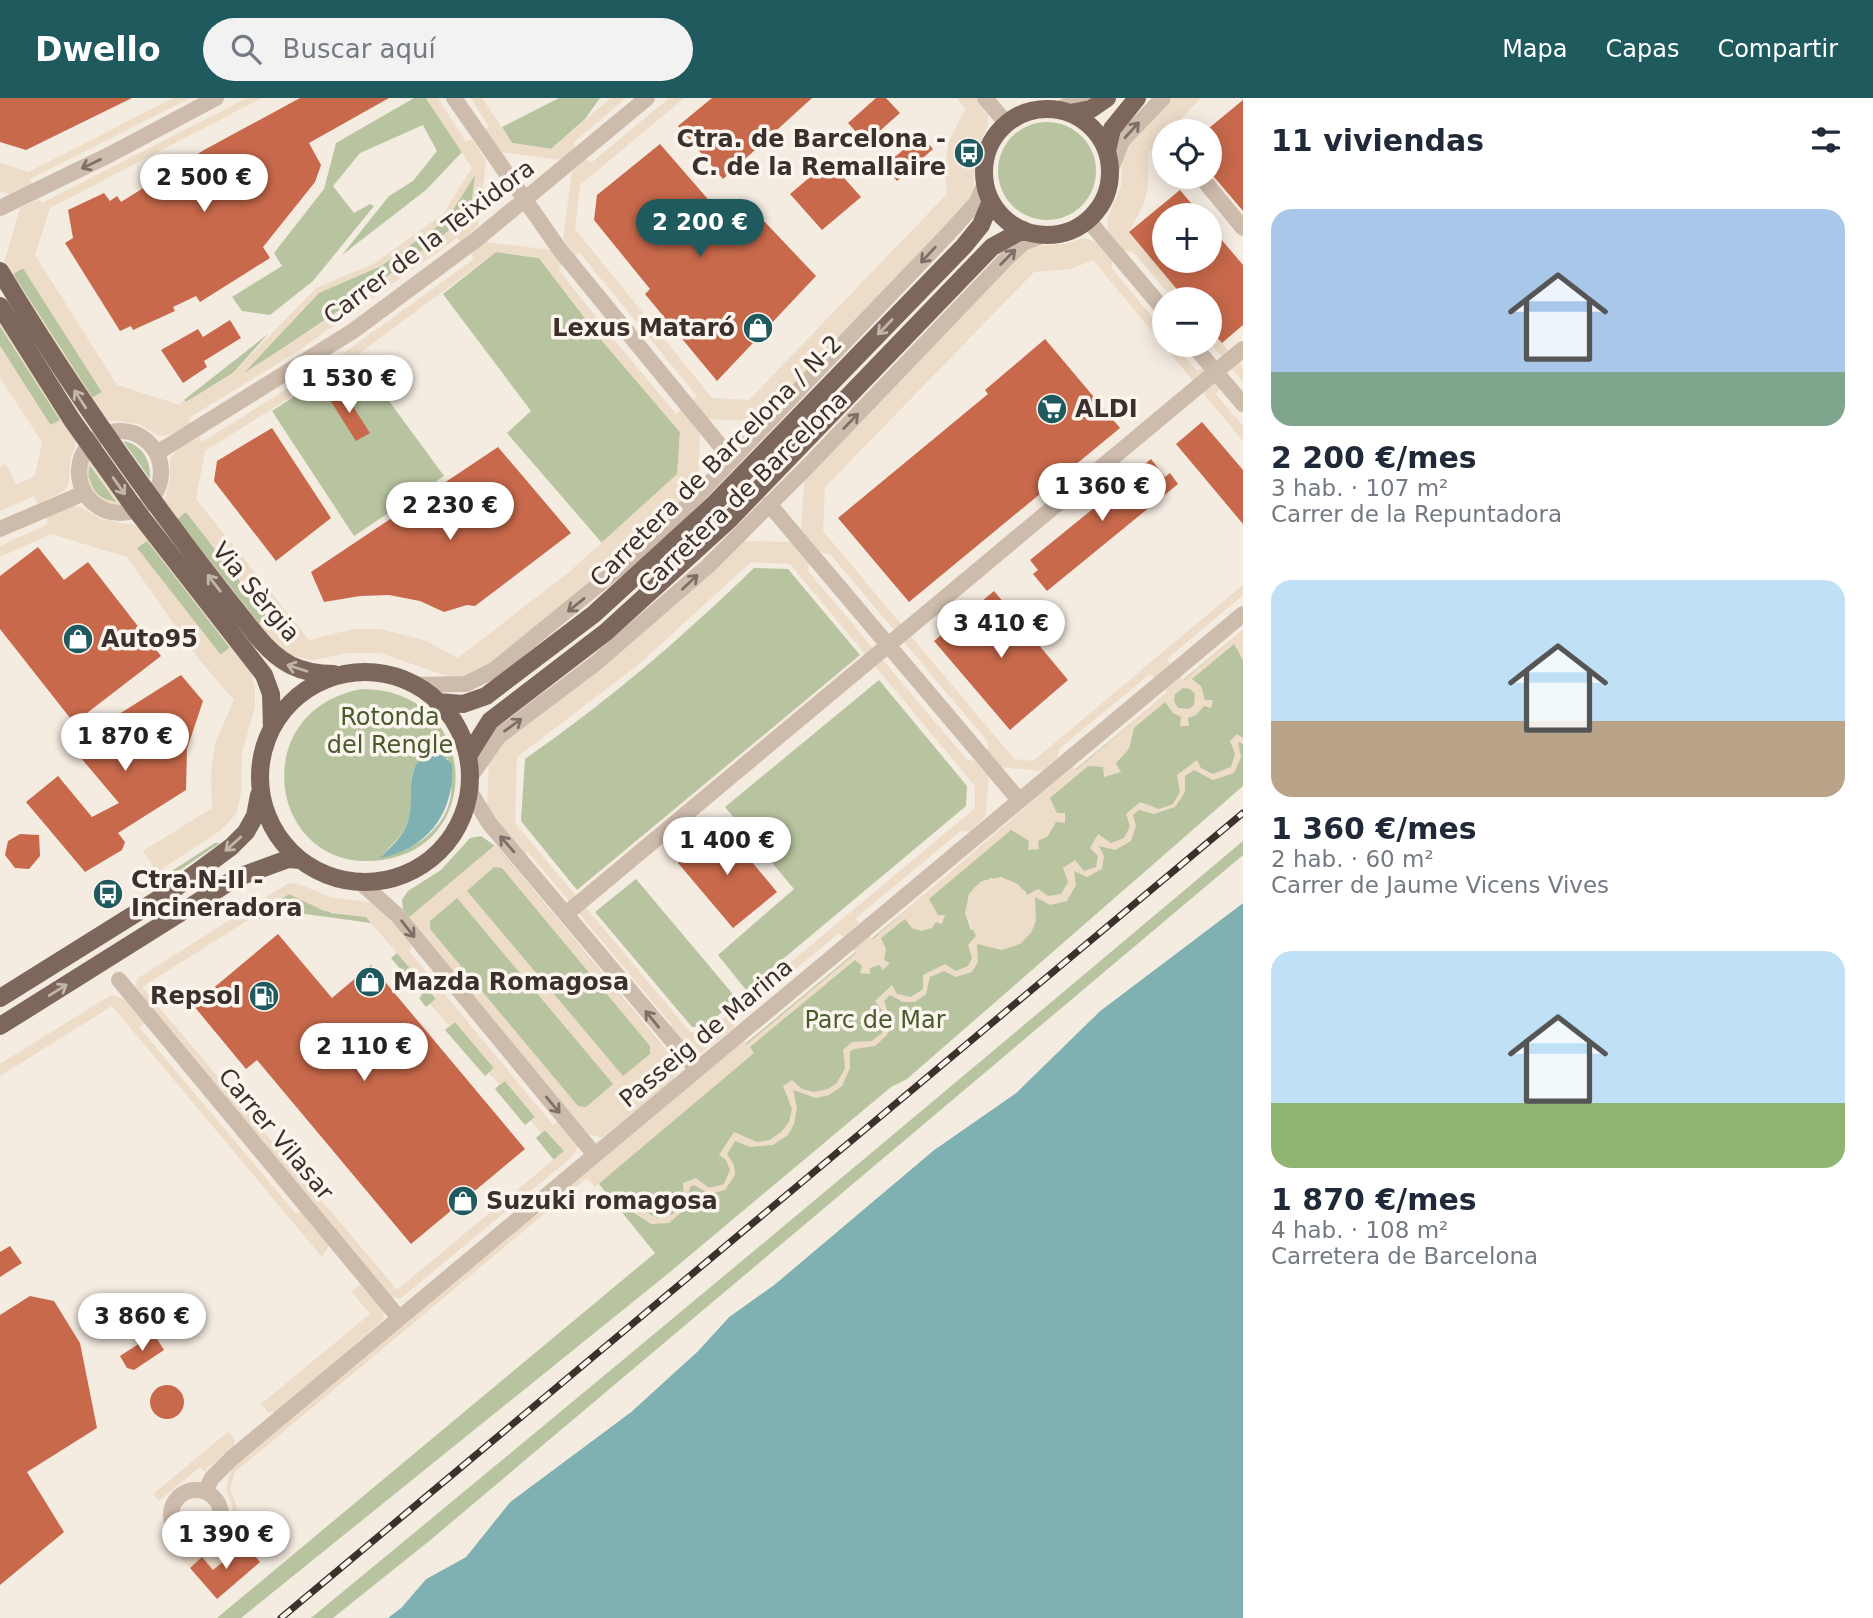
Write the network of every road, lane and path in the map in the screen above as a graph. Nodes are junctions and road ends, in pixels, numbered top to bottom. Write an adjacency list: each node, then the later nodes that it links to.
1 (216, 98): 16 (street, one-way to 16)
2 (454, 98): 14 (street)
3 (648, 98): 14 (street, Carrer de la Teixidora)
4 (985, 98): 10 (street)
5 (1082, 98): 9 (street)
6 (1107, 98): 9 (main road)
7 (1137, 98): 11 (main road)
8 (1163, 98): 11 (street, one-way to 8)
9 (1064, 111): 10 (main road); 11 (main road)
10 (1007, 124): 12 (main road)
11 (1109, 160): 17 (main road)
12 (985, 183): 15 (main road); 30 (street, Carretera de Barcelona, one-way to 30)
13 (1211, 189): 18 (street)
14 (524, 201): 29 (street, Carrer de la Teixidora); 30 (street)
15 (991, 201): 19 (main road); 39 (main road, Carretera de Barcelona / N-2, one-way to 39)
16 (0, 208)
17 (1088, 220): 20 (main road); 22 (street)
18 (1243, 228)
19 (1023, 230): 20 (main road); 41 (main road, Carretera de Barcelona / N-2)
20 (1043, 235): 32 (street, Carretera de Barcelona, one-way to 20)
21 (0, 271): 28 (main road, Via Sèrgia, one-way to 21)
22 (1152, 296)
23 (0, 306): 28 (main road, Via Sèrgia)
24 (1243, 349): 26 (street)
25 (1204, 357): 26 (street)
26 (1216, 371): 27 (street); 36 (street)
27 (1243, 404)
28 (96, 438): 29 (street); 31 (street); 33 (main road, Via Sèrgia)
29 (157, 453): 33 (street)
30 (733, 460): 38 (street, Carretera de Barcelona, one-way to 38)
31 (84, 493): 33 (street); 34 (street)
32 (769, 504): 36 (street); 42 (street, Carretera de Barcelona, one-way to 32)
33 (143, 505): 37 (main road, Via Sèrgia, one-way to 33); 40 (main road, Via Sèrgia)
34 (0, 529)
35 (1243, 614): 44 (street, Passeig de Marina)
36 (889, 645): 44 (street); 47 (street)
37 (348, 674): 38 (main road); 40 (main road)
38 (414, 685): 39 (main road)
39 (437, 702): 41 (main road)
40 (272, 728): 43 (main road)
41 (468, 756): 42 (main road)
42 (469, 783): 46 (main road); 47 (street, one-way to 42)
43 (260, 785): 45 (main road); 49 (main road, one-way to 49)
44 (1019, 800): 51 (street, Passeig de Marina)
45 (300, 860): 46 (main road); 50 (main road, one-way to 45)
46 (360, 882): 52 (street, one-way to 52)
47 (566, 914): 51 (street, one-way to 47)
48 (119, 980): 53 (street, Carrer Vilasar)
49 (0, 998)
50 (0, 1026)
51 (697, 1070): 52 (street, Passeig de Marina)
52 (595, 1155): 53 (street, Passeig de Marina)
53 (399, 1318): 54 (street, Passeig de Marina)
54 (205, 1491)

